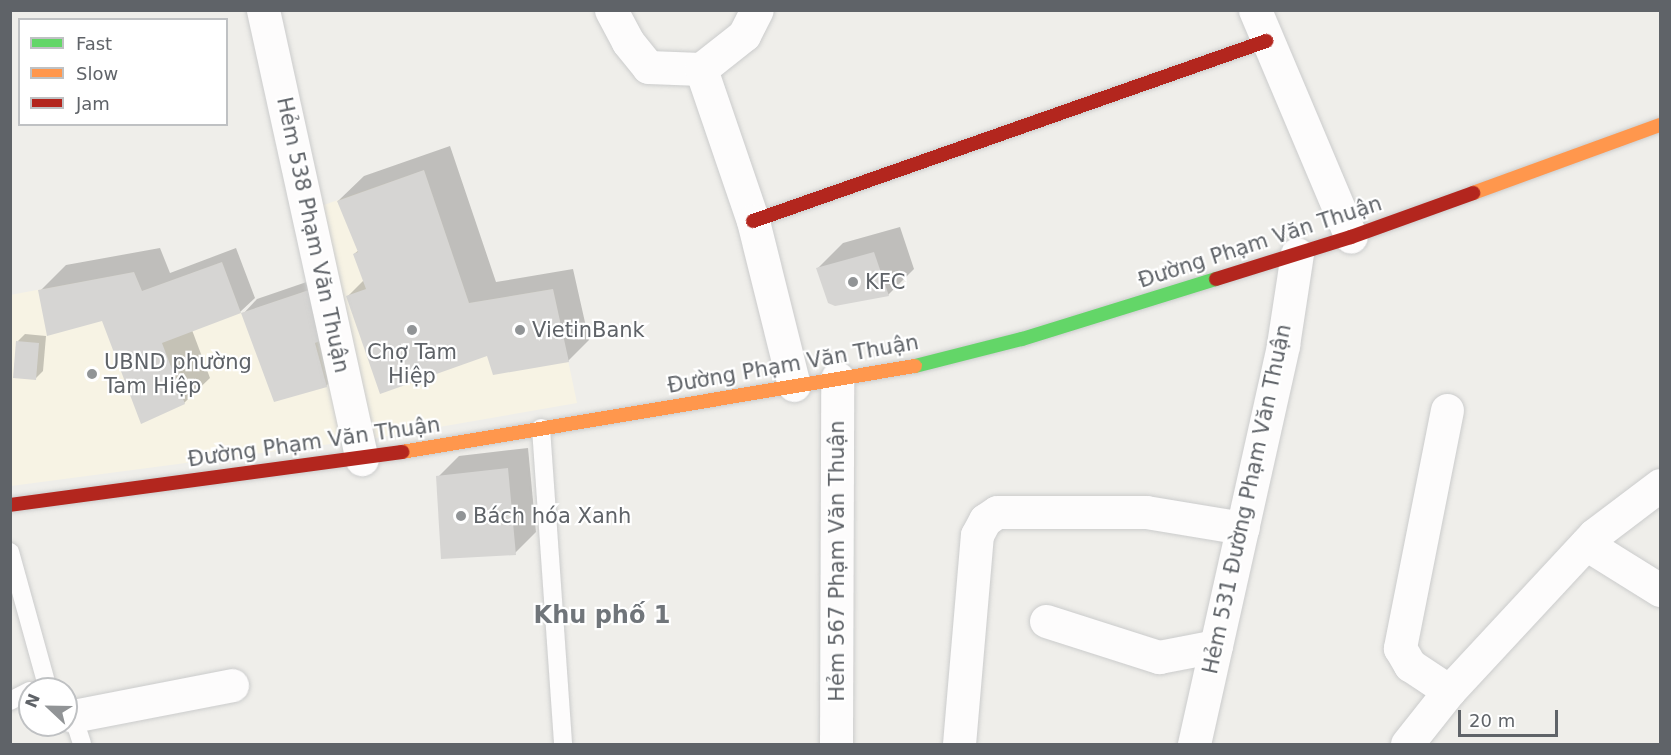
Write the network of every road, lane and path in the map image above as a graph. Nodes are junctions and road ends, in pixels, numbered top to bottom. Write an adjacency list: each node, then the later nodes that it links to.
1 (263, 10): 15 (street, Hẻm 538 Phạm Văn Thuận)
2 (610, 10): 6 (street)
3 (756, 10): 6 (street)
4 (1255, 10): 5 (street)
5 (1266, 41): 8 (main road); 9 (street)
6 (701, 69): 8 (street)
7 (1660, 125): 9 (main road, Đường Phạm Văn Thuận)
8 (753, 221): 12 (street)
9 (1351, 237): 10 (main road, Đường Phạm Văn Thuận)
10 (1297, 254): 11 (main road, Đường Phạm Văn Thuận); 18 (street, Hẻm 531 Đường Phạm Văn Thuận)
11 (837, 378): 12 (main road, Đường Phạm Văn Thuận); 29 (street, Hẻm 567 Phạm Văn Thuận)
12 (794, 385): 14 (main road, Đường Phạm Văn Thuận)
13 (1447, 410): 26 (street)
14 (541, 428): 15 (main road, Đường Phạm Văn Thuận); 28 (lane)
15 (362, 459): 17 (main road, Đường Phạm Văn Thuận)
16 (1660, 485): 19 (street)
17 (10, 506)
18 (1243, 528): 23 (street, Hẻm 531 Đường Phạm Văn Thuận); 30 (street)
19 (1586, 544): 21 (street); 26 (street)
20 (10, 552): 24 (lane)
21 (1660, 590)
22 (1046, 621): 23 (street)
23 (1216, 646): 31 (street, Hẻm 531 Đường Phạm Văn Thuận)
24 (38, 677)
25 (232, 685): 27 (street)
26 (1449, 691): 32 (street)
27 (78, 723)
28 (563, 744)
29 (836, 744)
30 (959, 744)
31 (1194, 744)
32 (1407, 744)

